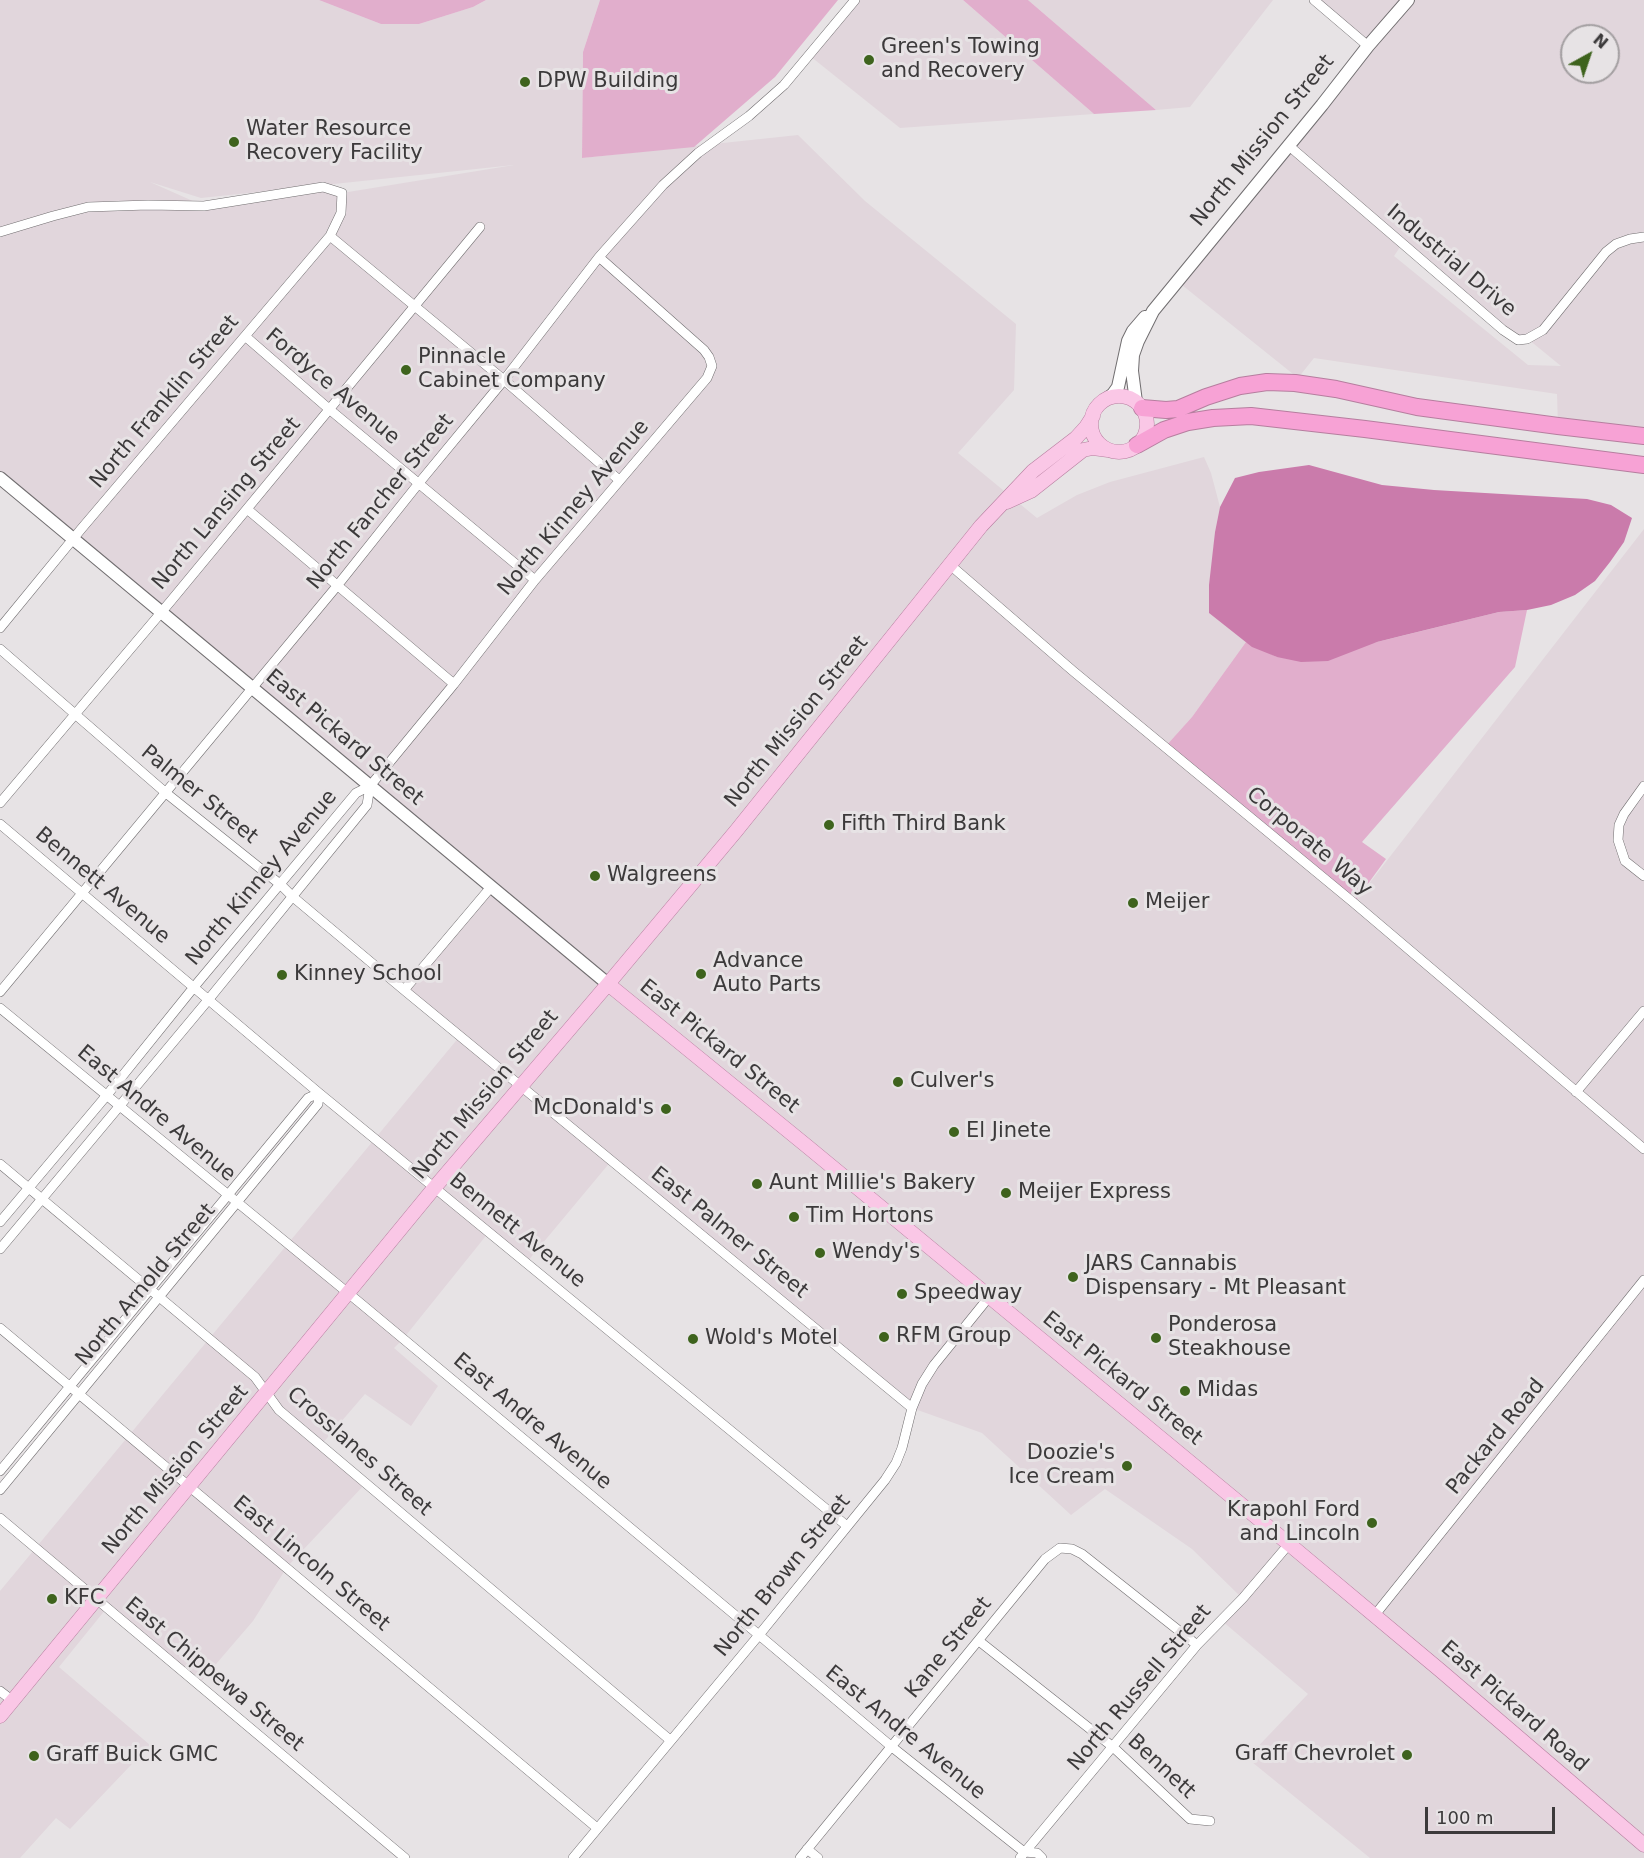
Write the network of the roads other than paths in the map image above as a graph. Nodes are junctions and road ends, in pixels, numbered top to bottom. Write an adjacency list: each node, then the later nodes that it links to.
1 (855, 0): 10 (street, North Fancher Street)
2 (1314, 0): 4 (street)
3 (1408, 0): 4 (main road, North Mission Street)
4 (1368, 46): 5 (main road, North Mission Street)
5 (1288, 145): 9 (street, Industrial Drive); 12 (main road, North Mission Street)
6 (480, 227): 11 (street, North Lansing Street)
7 (0, 232): 8 (street, North Franklin Street)
8 (330, 236): 11 (street); 13 (street, North Franklin Street)
9 (1644, 237)
10 (599, 257): 14 (street, North Fancher Street); 24 (street, North Kinney Avenue)
11 (414, 306): 14 (street); 17 (street, North Lansing Street)
12 (1153, 311): 15 (main road, North Mission Street); 16 (main road, North Mission Street)
13 (244, 336): 17 (street, Fordyce Avenue); 28 (street, North Franklin Street)
14 (504, 380): 24 (street); 25 (street, North Fancher Street)
15 (1105, 400): 16 (main road); 18 (main road, North Mission Street)
16 (1139, 405): 19 (highway); 20 (main road, North Mission Street)
17 (329, 409): 25 (street, Fordyce Avenue); 27 (street, North Lansing Street)
18 (1093, 416): 21 (main road); 26 (main road, North Mission Street)
19 (1644, 436)
20 (1137, 445): 21 (main road, North Mission Street); 22 (highway)
21 (1108, 450): 26 (main road, North Mission Street)
22 (1644, 465)
23 (0, 478): 28 (main road, East Pickard Street)
24 (619, 480): 30 (street, North Kinney Avenue)
25 (419, 483): 30 (street, Fordyce Avenue); 31 (street, North Fancher Street)
26 (1005, 502): 29 (main road, North Mission Street)
27 (247, 509): 31 (street); 32 (street, North Lansing Street)
28 (73, 539): 32 (main road, East Pickard Street); 33 (street, North Franklin Street)
29 (949, 564): 48 (main road, North Mission Street); 56 (street, Corporate Way)
30 (535, 580): 35 (street, North Kinney Avenue)
31 (337, 586): 35 (street); 36 (street, North Fancher Street)
32 (161, 612): 36 (main road, East Pickard Street); 37 (street, North Lansing Street)
33 (0, 628)
34 (0, 649): 37 (street, Palmer Street)
35 (454, 684): 38 (street, North Kinney Avenue)
36 (252, 688): 38 (main road, East Pickard Street); 40 (street, North Fancher Street)
37 (74, 714): 40 (street, Palmer Street); 41 (street, North Lansing Street)
38 (370, 786): 44 (street, North Kinney Avenue); 45 (main road, East Pickard Street); 47 (street)
39 (1644, 786): 43 (street)
40 (166, 793): 44 (street, Palmer Street); 46 (street, North Fancher Street)
41 (0, 803)
42 (0, 824): 46 (street, Bennett Avenue)
43 (1644, 876)
44 (281, 885): 47 (street, Palmer Street); 49 (street, North Kinney Avenue)
45 (491, 887): 48 (main road, East Pickard Street); 50 (street)
46 (83, 892): 49 (street, Bennett Avenue); 51 (street, North Fancher Street)
47 (293, 897): 50 (street, Palmer Street); 52 (street)
48 (608, 984): 55 (main road, North Mission Street); 73 (main road, East Pickard Street)
49 (194, 987): 52 (street, Bennett Avenue); 58 (street, North Kinney Avenue)
50 (404, 990): 55 (street, East Palmer Street)
51 (0, 992)
52 (209, 999): 57 (street, Bennett Avenue); 59 (street)
53 (0, 1008): 58 (street, East Andre Avenue)
54 (1644, 1011): 56 (street)
55 (522, 1086): 62 (main road, North Mission Street); 78 (street, East Palmer Street)
56 (1576, 1092): 60 (street, Corporate Way)
57 (319, 1093): 62 (street, Bennett Avenue); 64 (street, North Arnold Street); 66 (street, North Arnold Street)
58 (107, 1095): 59 (street, East Andre Avenue); 63 (street, North Kinney Avenue)
59 (119, 1105): 64 (street, East Andre Avenue); 65 (street)
60 (1644, 1149)
61 (0, 1164): 63 (street, Crosslanes Street)
62 (435, 1187): 71 (main road, North Mission Street); 83 (street, Bennett Avenue)
63 (28, 1188): 65 (street, Crosslanes Street); 67 (street, North Kinney Avenue)
64 (227, 1196): 66 (street, East Andre Avenue); 70 (street, North Arnold Street)
65 (41, 1199): 68 (street); 70 (street, Crosslanes Street)
66 (237, 1204): 71 (street, East Andre Avenue); 72 (street, North Arnold Street)
67 (0, 1222)
68 (0, 1249)
69 (1644, 1280): 86 (street, Packard Road)
70 (151, 1289): 72 (street, Crosslanes Street); 75 (street, North Arnold Street)
71 (348, 1293): 77 (main road, North Mission Street); 87 (street, East Andre Avenue)
72 (159, 1297): 76 (street, North Arnold Street); 77 (street, Crosslanes Street)
73 (989, 1297): 78 (street, North Brown Street); 84 (main road, East Pickard Street)
74 (0, 1328): 75 (street, East Lincoln Street)
75 (70, 1386): 76 (street, East Lincoln Street); 79 (street, North Arnold Street)
76 (79, 1394): 80 (street, East Lincoln Street); 81 (street, North Arnold Street)
77 (267, 1394): 80 (main road, North Mission Street); 94 (street, Crosslanes Street)
78 (912, 1408): 83 (street, North Brown Street)
79 (0, 1471)
80 (190, 1486): 85 (main road, North Mission Street); 98 (street, East Lincoln Street)
81 (0, 1490)
82 (0, 1518): 85 (street, East Chippewa Street)
83 (847, 1526): 87 (street, North Brown Street)
84 (1289, 1544): 86 (main road, East Pickard Street); 89 (street, North Russell Street)
85 (95, 1599): 92 (main road, North Mission Street); 102 (street, East Chippewa Street)
86 (1374, 1616): 90 (main road, East Pickard Street)
87 (759, 1635): 94 (street, North Brown Street); 95 (street, East Andre Avenue)
88 (979, 1641): 89 (street, Kane Street); 95 (street, Kane Street); 96 (street, Bennett)
89 (1197, 1646): 96 (street, North Russell Street)
90 (1412, 1647): 99 (main road, East Pickard Road)
91 (0, 1691): 92 (street)
92 (13, 1701): 93 (main road, North Mission Street)
93 (0, 1716)
94 (670, 1740): 98 (street, North Brown Street)
95 (892, 1747): 100 (street, Kane Street); 101 (street, East Andre Avenue)
96 (1113, 1747): 97 (street, Bennett); 101 (street, North Russell Street)
97 (1210, 1821)
98 (597, 1828): 103 (street, North Brown Street)
99 (1644, 1845)
100 (807, 1849): 104 (street, Kane Street); 105 (street)
101 (1022, 1855): 106 (street, East Andre Avenue)
102 (405, 1858)
103 (573, 1858)
104 (800, 1858)
105 (818, 1858)
106 (1042, 1858)

